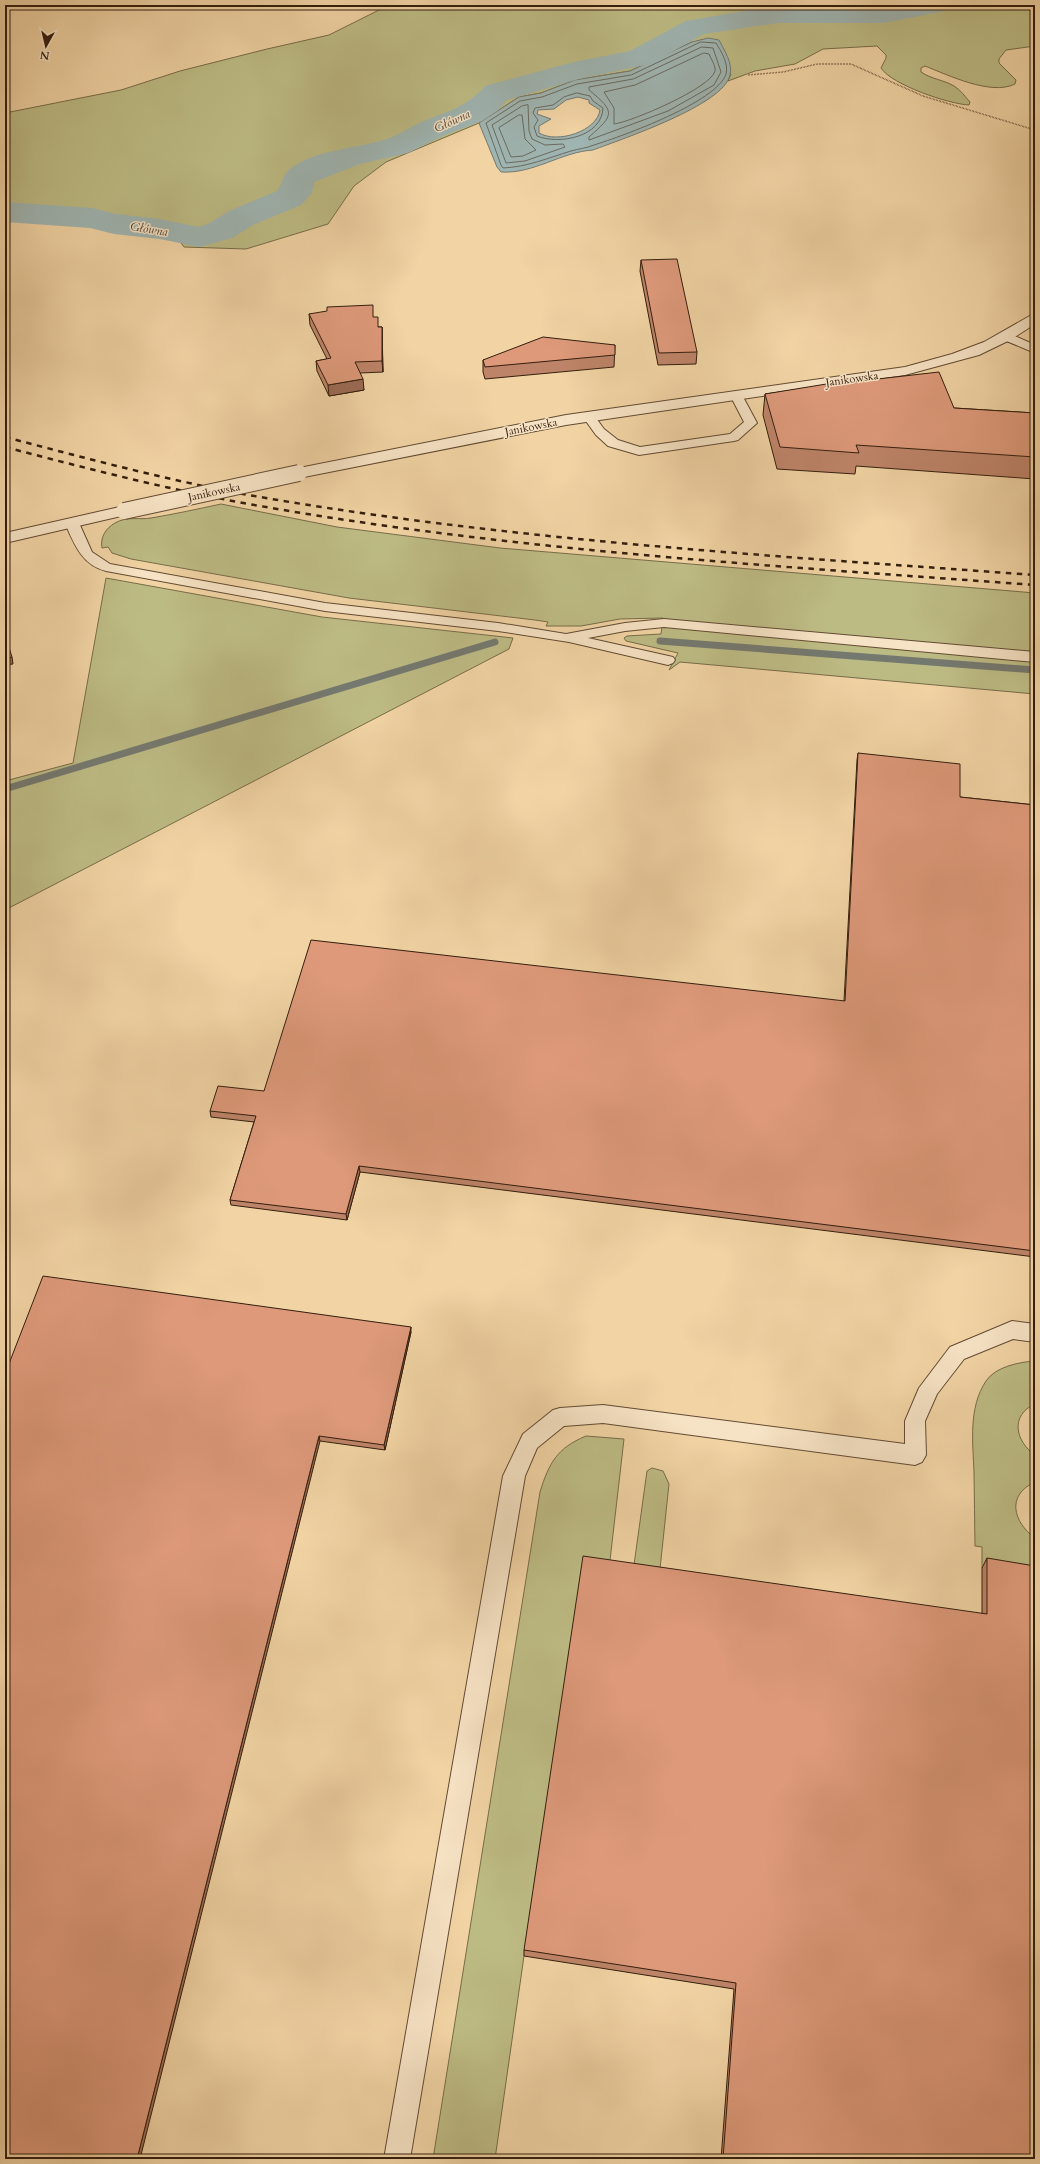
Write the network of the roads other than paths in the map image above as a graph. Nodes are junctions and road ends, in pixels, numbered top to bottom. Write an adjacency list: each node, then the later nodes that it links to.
1 (1035, 317): 2 (street, Janikowska)
2 (1008, 337): 3 (lane); 4 (street, Janikowska)
3 (1035, 349)
4 (736, 395): 5 (street, Janikowska); 5 (lane)
5 (589, 416): 6 (street, Janikowska, bridge)
6 (72, 523): 7 (street, Janikowska); 8 (lane)
7 (5, 538)
8 (566, 638): 9 (lane); 10 (lane)
9 (1035, 657)
10 (668, 660)
11 (1035, 1333): 12 (lane)
12 (397, 2159)

